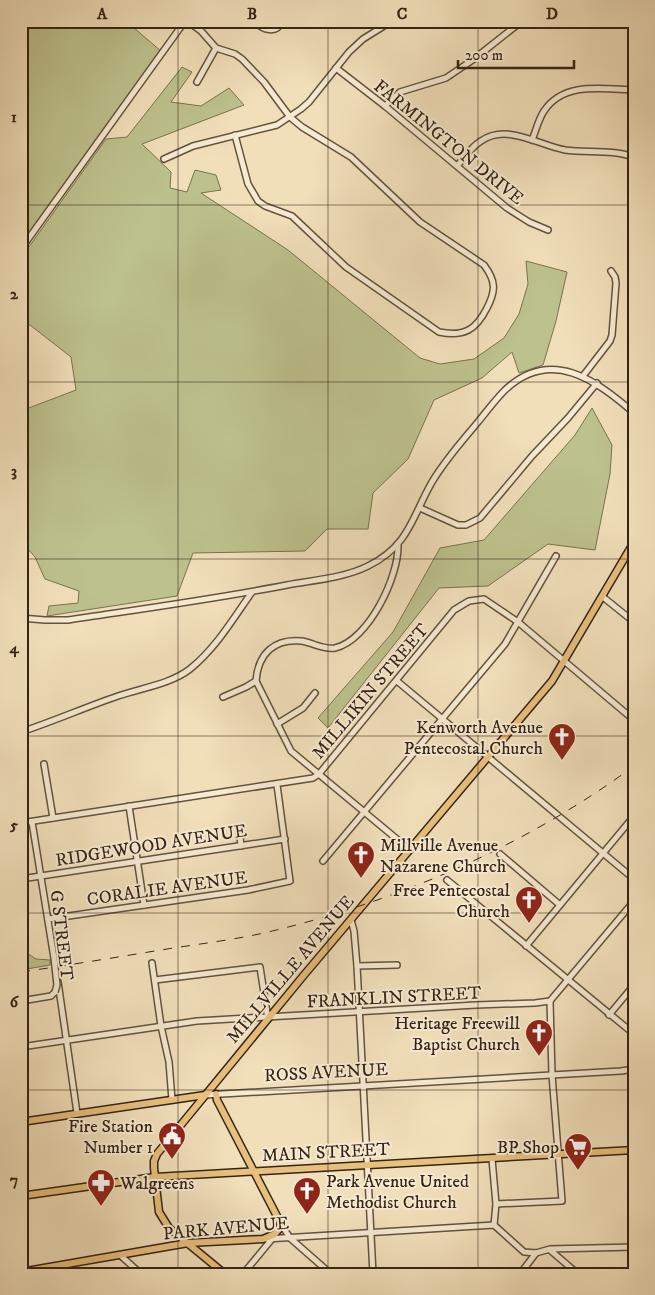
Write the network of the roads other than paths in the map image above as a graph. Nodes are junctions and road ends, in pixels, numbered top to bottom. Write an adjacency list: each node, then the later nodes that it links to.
1 (186, 21): 6 (street); 18 (street)
2 (255, 21): 3 (street)
3 (282, 21)
4 (392, 21): 7 (street)
5 (522, 21): 10 (street)
6 (216, 48): 8 (street); 11 (street)
7 (336, 68): 10 (street, FARMINGTON DRIVE); 11 (street)
8 (196, 82)
9 (634, 90): 13 (street)
10 (385, 106): 16 (street, FARMINGTON DRIVE)
11 (290, 117): 12 (street); 12 (street)
12 (236, 135): 15 (street)
13 (532, 140): 14 (street); 16 (street)
14 (634, 157)
15 (164, 159)
16 (457, 166): 17 (street, FARMINGTON DRIVE)
17 (548, 230)
18 (21, 249)
19 (611, 271): 20 (street)
20 (583, 376): 21 (street); 23 (street)
21 (597, 383): 22 (street); 23 (street)
22 (634, 413)
23 (420, 508): 25 (street)
24 (634, 542): 28 (main road, MILLVILLE AVENUE)
25 (398, 545): 27 (street); 33 (street)
26 (556, 556): 30 (street)
27 (252, 592): 29 (street); 40 (street)
28 (603, 597): 31 (street); 32 (main road, MILLVILLE AVENUE)
29 (21, 618)
30 (518, 622): 32 (street, MILLIKIN STREET); 34 (street, MILLIKIN STREET); 37 (street)
31 (634, 622)
32 (564, 661): 38 (street, MILLIKIN STREET); 41 (main road, MILLVILLE AVENUE)
33 (256, 681): 36 (street); 39 (street)
34 (397, 682): 37 (street); 43 (street, MILLIKIN STREET)
35 (315, 693): 39 (street)
36 (223, 697)
37 (442, 719): 41 (street); 46 (street)
38 (634, 720)
39 (277, 724): 43 (street)
40 (21, 732)
41 (488, 758): 54 (main road, MILLVILLE AVENUE); 55 (street)
42 (44, 764): 48 (street)
43 (319, 774): 44 (street, MILLIKIN STREET); 46 (street)
44 (277, 785): 45 (street, MILLIKIN STREET); 52 (street)
45 (129, 806): 48 (street, MILLIKIN STREET); 57 (street)
46 (364, 812): 54 (street); 58 (street)
47 (634, 816): 55 (street)
48 (53, 818): 49 (street, MILLIKIN STREET)
49 (32, 822): 50 (street, MILLIKIN STREET); 59 (street, G STREET)
50 (21, 823)
51 (238, 827): 53 (street)
52 (285, 839): 53 (street, RIDGEWOOD AVENUE); 64 (street, CORALIE AVENUE)
53 (241, 846): 57 (street, RIDGEWOOD AVENUE)
54 (410, 850): 67 (main road, MILLVILLE AVENUE)
55 (603, 853): 61 (street); 65 (street)
56 (500, 854): 65 (street)
57 (137, 861): 59 (street, RIDGEWOOD AVENUE); 64 (street)
58 (323, 861)
59 (42, 876): 60 (street, RIDGEWOOD AVENUE); 66 (street, G STREET)
60 (21, 879)
61 (634, 879)
62 (447, 880): 68 (street)
63 (634, 901): 74 (street)
64 (144, 905): 66 (street, CORALIE AVENUE)
65 (560, 905): 68 (street)
66 (48, 919): 77 (street, G STREET, bridge)
67 (351, 920): 71 (street); 80 (main road, MILLVILLE AVENUE)
68 (526, 946): 74 (street)
69 (152, 963): 73 (street)
70 (397, 965): 71 (street)
71 (357, 966): 78 (street)
72 (57, 976): 83 (street, G STREET)
73 (155, 980): 80 (street); 81 (street)
74 (568, 981): 76 (street); 79 (street)
75 (634, 985): 79 (street)
76 (550, 1001): 78 (street, FRANKLIN STREET); 86 (street)
77 (21, 1002)
78 (359, 1012): 80 (street, FRANKLIN STREET); 87 (street)
79 (609, 1014): 82 (street)
80 (270, 1018): 81 (street, FRANKLIN STREET); 89 (main road, MILLVILLE AVENUE)
81 (161, 1026): 83 (street, FRANKLIN STREET); 90 (street)
82 (634, 1034)
83 (66, 1041): 84 (street, FRANKLIN STREET); 91 (street, G STREET)
84 (21, 1047)
85 (634, 1068): 86 (street, ROSS AVENUE)
86 (552, 1075): 87 (street, ROSS AVENUE); 94 (street)
87 (363, 1085): 88 (street, ROSS AVENUE); 96 (street)
88 (216, 1094): 89 (street, ROSS AVENUE); 97 (main road)
89 (205, 1095): 90 (main road, ROSS AVENUE); 98 (main road, MILLVILLE AVENUE)
90 (172, 1100): 91 (main road, ROSS AVENUE)
91 (77, 1113): 92 (main road, ROSS AVENUE)
92 (21, 1122)
93 (634, 1150): 94 (main road, MAIN STREET)
94 (559, 1153): 95 (main road, MAIN STREET); 100 (street)
95 (492, 1159): 96 (main road, MAIN STREET); 100 (street)
96 (367, 1165): 97 (main road, MAIN STREET); 103 (street)
97 (254, 1171): 98 (main road, MAIN STREET); 101 (main road)
98 (155, 1177): 99 (main road, MAIN STREET); 107 (main road, MILLVILLE AVENUE)
99 (21, 1196)
100 (496, 1204): 102 (street)
101 (280, 1224): 104 (street); 105 (main road)
102 (494, 1225): 103 (street, PARK AVENUE); 110 (street)
103 (371, 1233): 104 (street, PARK AVENUE); 119 (street)
104 (290, 1238): 106 (street, PARK AVENUE); 118 (street)
105 (263, 1239): 106 (street, PARK AVENUE); 107 (main road, PARK AVENUE)
106 (272, 1239): 117 (street)
107 (188, 1244): 111 (main road, PARK AVENUE); 116 (main road, MILLVILLE AVENUE)
108 (550, 1249): 109 (street); 110 (street); 121 (street)
109 (633, 1249)
110 (536, 1253): 120 (street)
111 (120, 1255): 112 (main road, PARK AVENUE); 115 (street)
112 (64, 1265): 113 (main road, PARK AVENUE); 114 (street)
113 (21, 1272)
114 (57, 1274)
115 (142, 1274)
116 (225, 1274)
117 (243, 1274)
118 (331, 1274)
119 (373, 1274)
120 (520, 1274)
121 (578, 1274)

